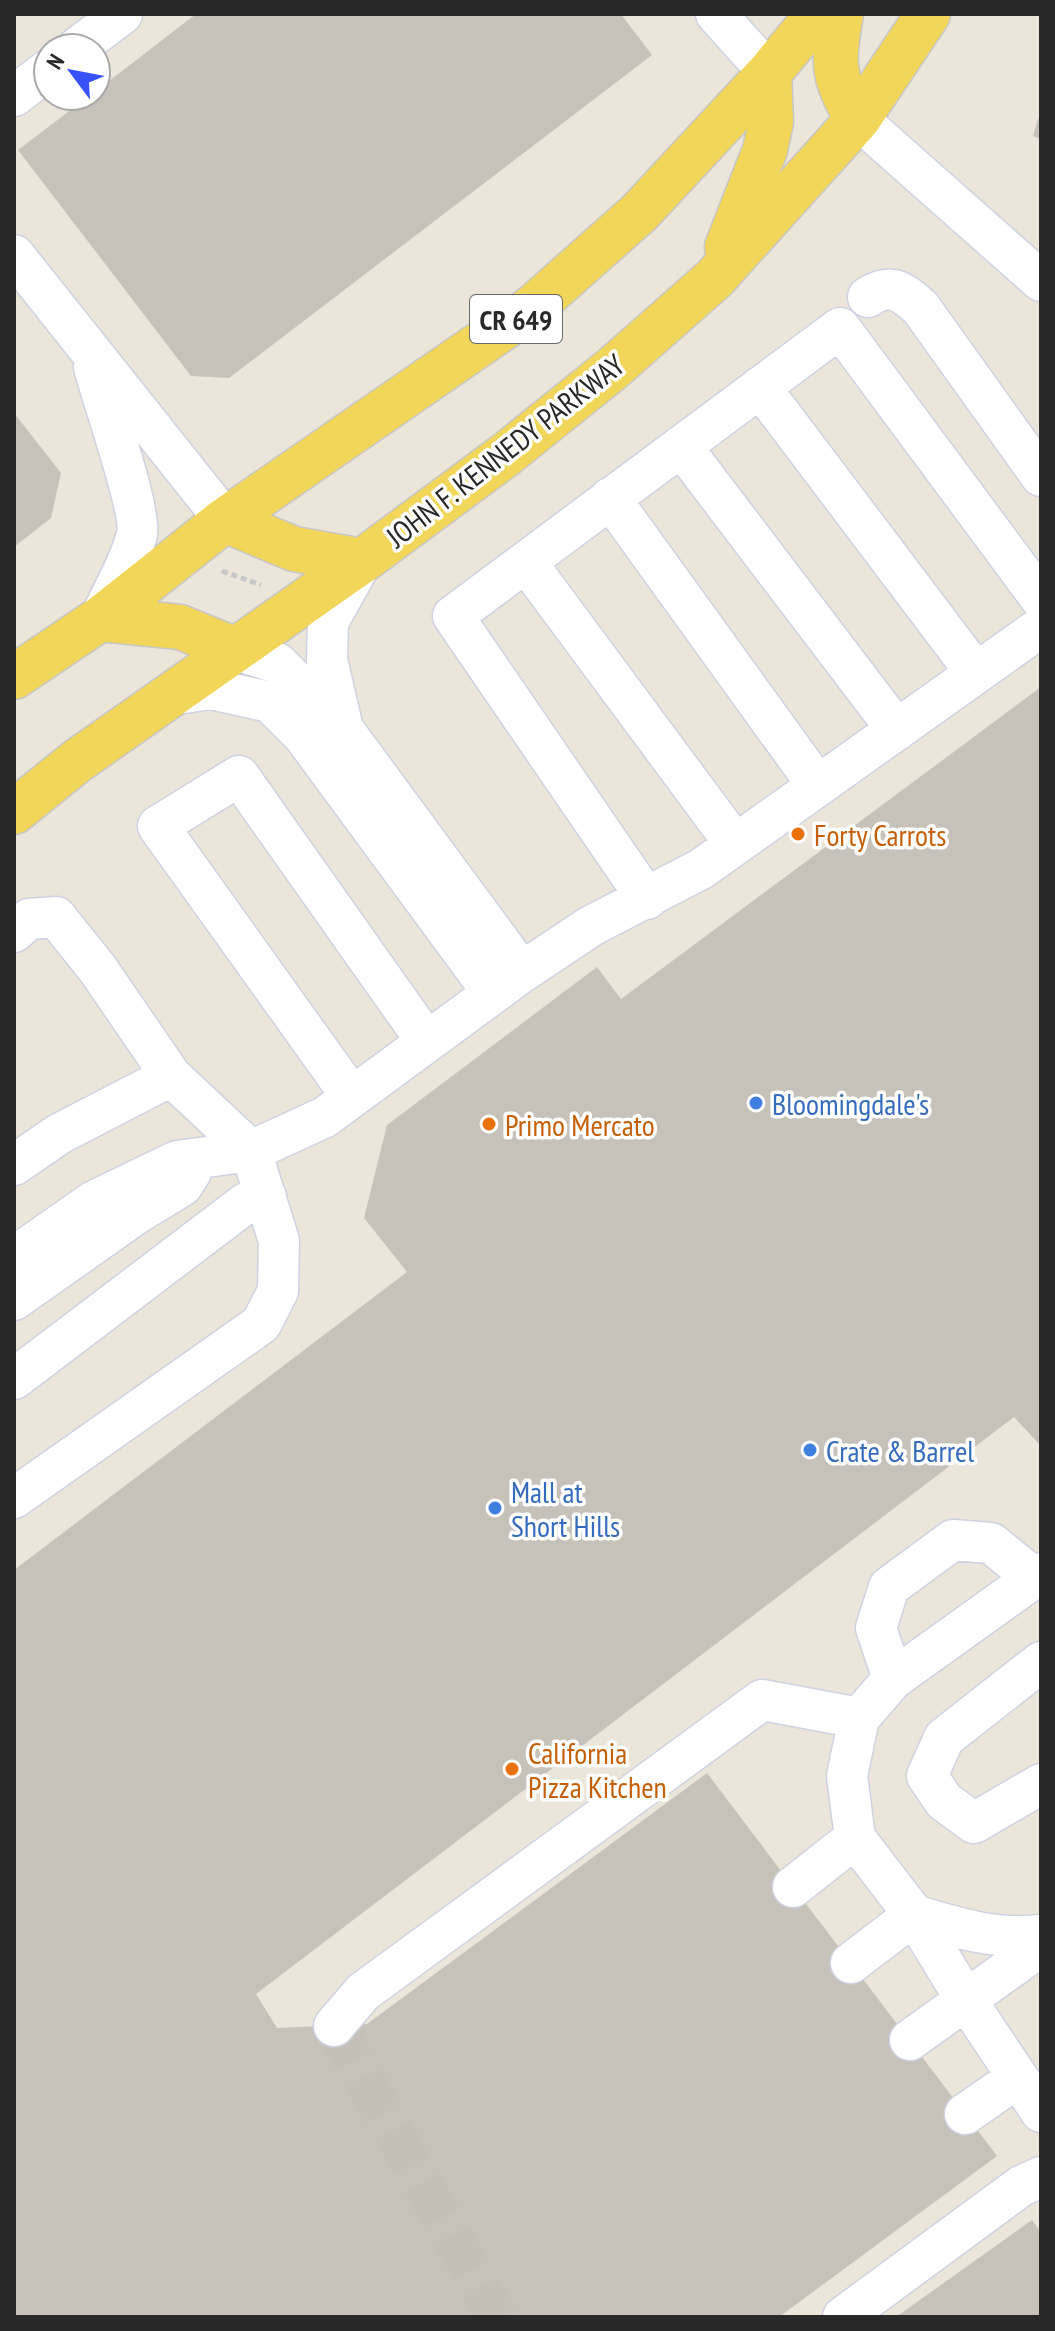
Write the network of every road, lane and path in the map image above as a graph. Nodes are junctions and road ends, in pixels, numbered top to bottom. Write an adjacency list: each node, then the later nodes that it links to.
1 (122, 14): 6 (street)
2 (716, 14): 7 (street)
3 (818, 14): 7 (main road, CR 649)
4 (841, 14): 10 (main road)
5 (928, 14): 10 (main road, JOHN F. KENNEDY PARKWAY)
6 (98, 32)
7 (769, 73): 12 (main road); 20 (main road, CR 649)
8 (32, 82): 9 (street)
9 (14, 96)
10 (858, 119): 12 (main road, JOHN F. KENNEDY PARKWAY); 13 (street)
11 (14, 255): 15 (street)
12 (714, 279): 21 (main road, JOHN F. KENNEDY PARKWAY)
13 (1041, 281)
14 (868, 297): 18 (street)
15 (89, 348): 20 (street); 26 (street)
16 (760, 387): 17 (street); 25 (street); 29 (street)
17 (681, 446): 19 (street); 33 (street)
18 (1041, 476)
19 (610, 498): 22 (street); 34 (street)
20 (225, 520): 21 (main road); 26 (main road, CR 649)
21 (362, 561): 28 (main road, JOHN F. KENNEDY PARKWAY); 32 (street)
22 (526, 562): 36 (street); 37 (street)
23 (212, 569): 24 (path)
24 (264, 589)
25 (1041, 599)
26 (100, 619): 28 (main road); 30 (main road, CR 649)
27 (1041, 627): 29 (street)
28 (234, 649): 31 (main road, JOHN F. KENNEDY PARKWAY); 32 (street)
29 (976, 673): 33 (street)
30 (14, 677)
31 (170, 695): 35 (main road, JOHN F. KENNEDY PARKWAY); 39 (street)
32 (343, 729): 39 (street)
33 (897, 730): 34 (street)
34 (818, 786): 36 (street)
35 (14, 812)
36 (735, 844): 37 (street)
37 (647, 899): 39 (street)
38 (14, 932): 41 (street)
39 (507, 982): 40 (street)
40 (427, 1042): 42 (street); 42 (street)
41 (171, 1076): 43 (street); 45 (street)
42 (352, 1097): 43 (street)
43 (251, 1151): 44 (street); 46 (street)
44 (199, 1158): 47 (street); 48 (street)
45 (14, 1165)
46 (266, 1197): 49 (street); 50 (street)
47 (14, 1257)
48 (14, 1300)
49 (14, 1379)
50 (14, 1498)
51 (1037, 1576): 53 (street); 53 (street)
52 (1041, 1662): 55 (street)
53 (893, 1679): 54 (street)
54 (859, 1718): 56 (street); 63 (street)
55 (1041, 1784)
56 (855, 1838): 57 (street); 58 (street)
57 (793, 1887)
58 (914, 1915): 59 (street); 61 (street); 62 (street)
59 (1041, 1935)
60 (1041, 1946): 62 (street)
61 (851, 1963)
62 (966, 2000): 64 (street); 65 (street)
63 (334, 2026)
64 (910, 2040)
65 (1017, 2078): 66 (street); 67 (street)
66 (1041, 2112)
67 (965, 2114)
68 (1041, 2177): 69 (street)
69 (843, 2317)

